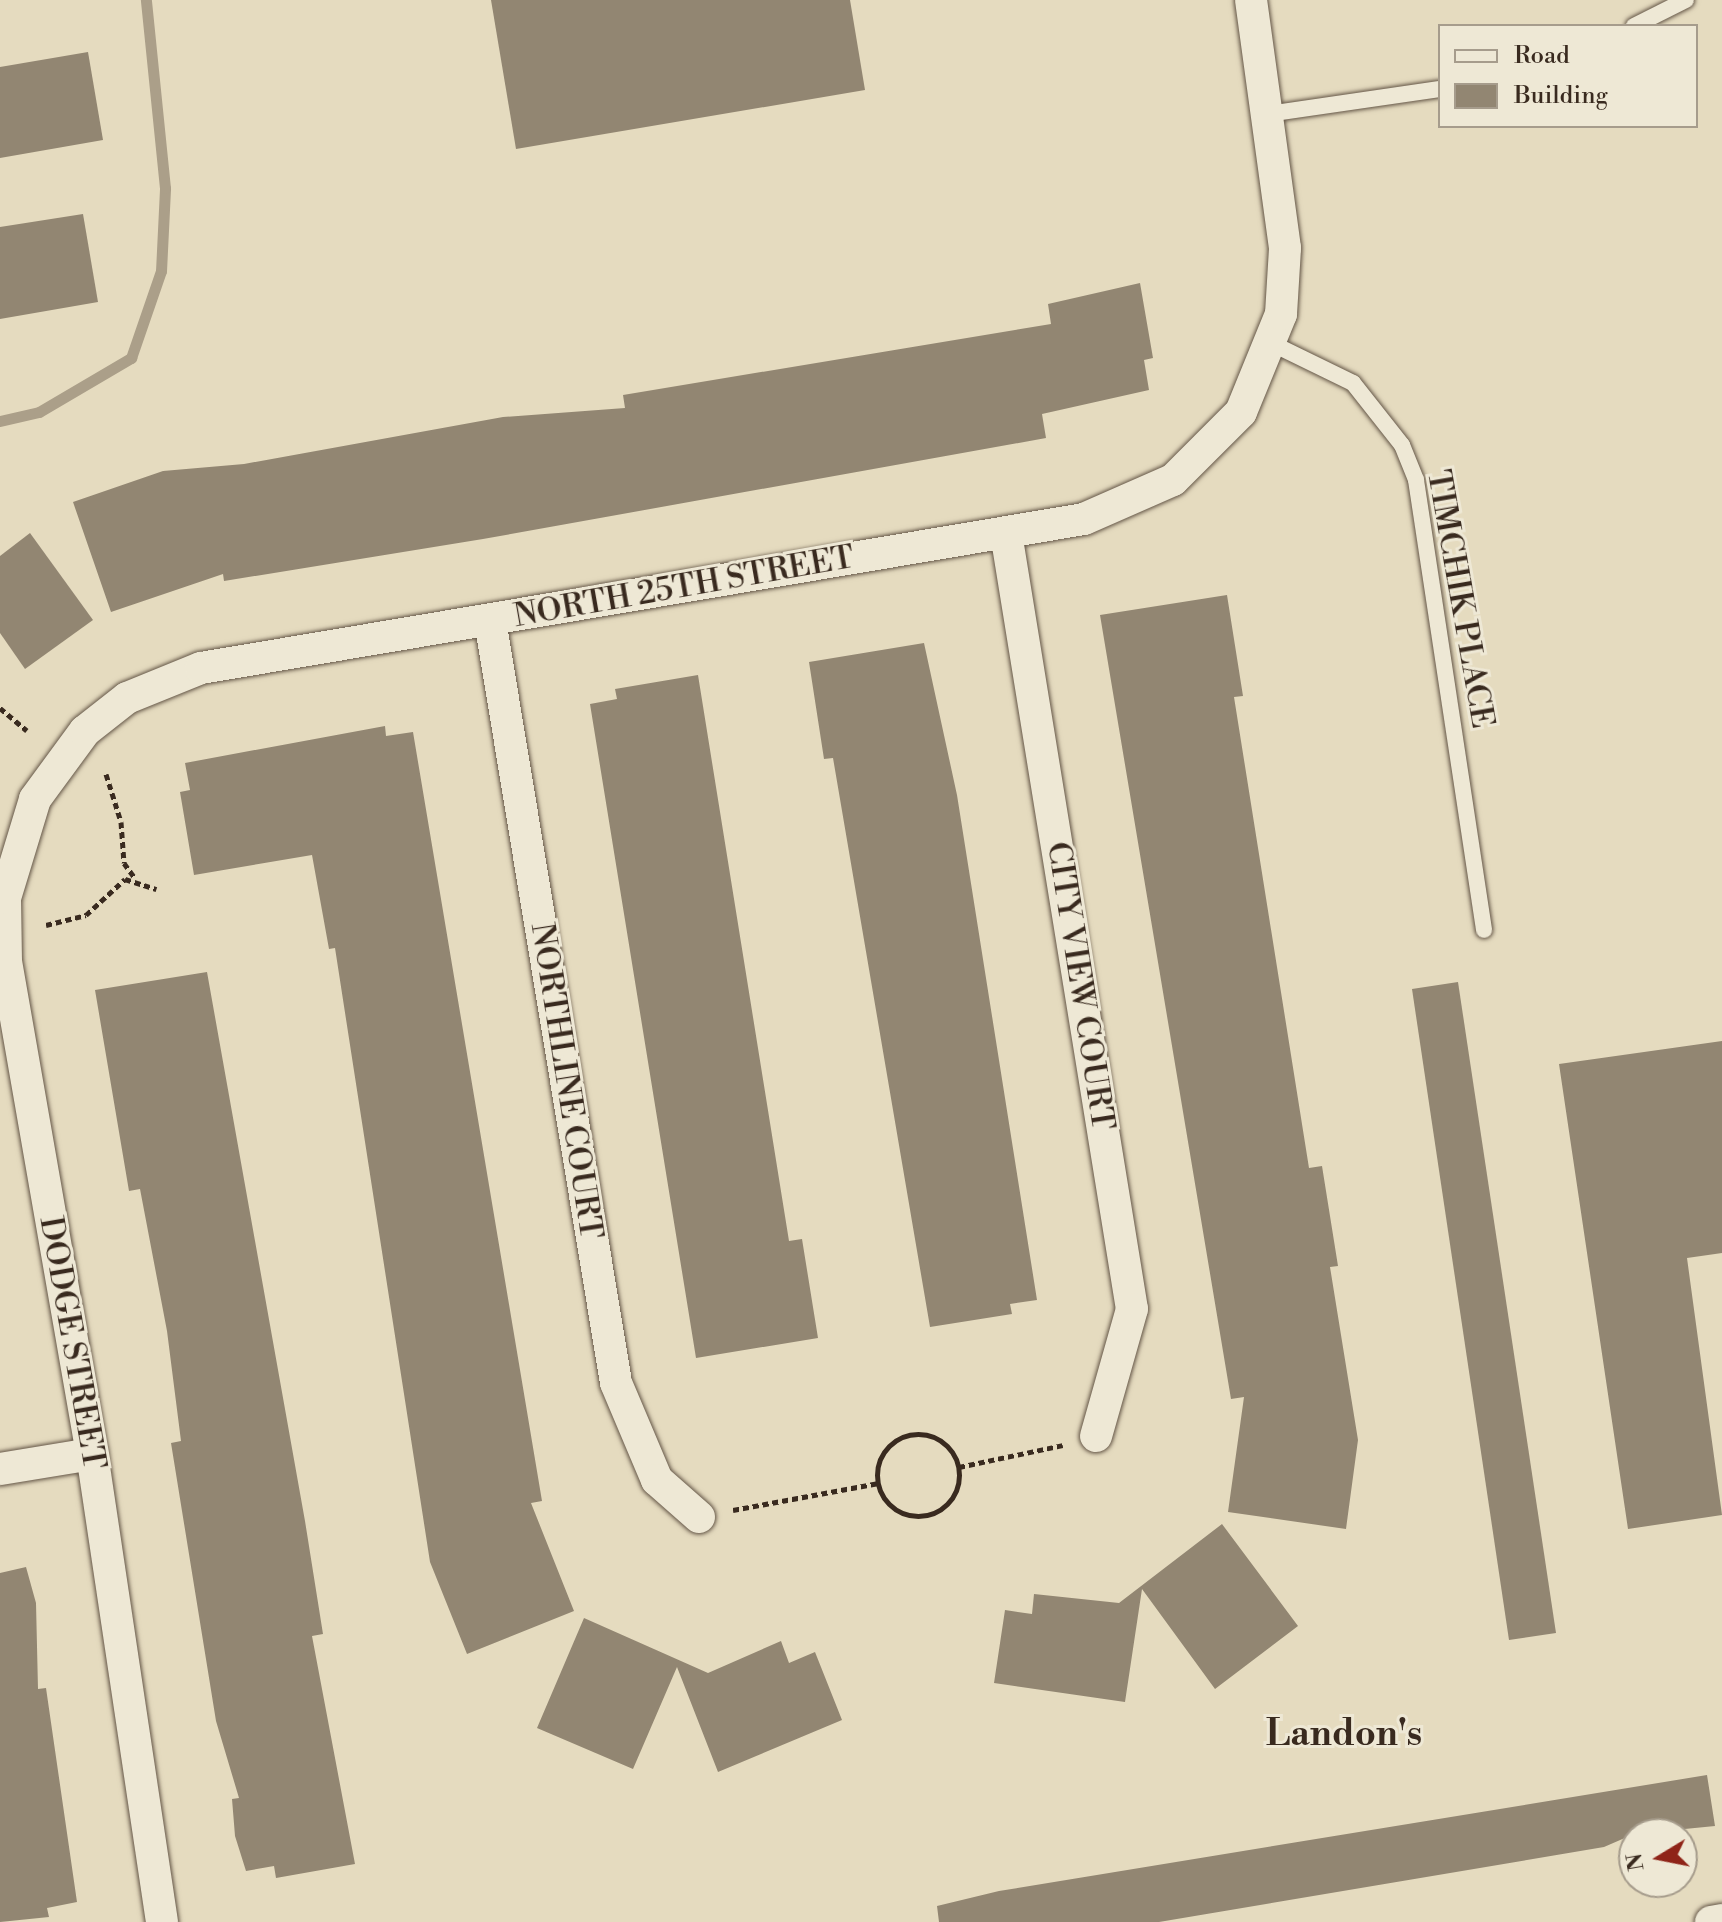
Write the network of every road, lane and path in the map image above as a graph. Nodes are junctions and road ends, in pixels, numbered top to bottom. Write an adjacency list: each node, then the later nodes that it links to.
1 (1251, 0): 5 (street, NORTH 25TH STREET)
2 (1686, 0): 3 (lane)
3 (1638, 24)
4 (1438, 89): 5 (lane)
5 (1268, 114): 6 (street, NORTH 25TH STREET)
6 (1273, 344): 7 (street, NORTH 25TH STREET); 16 (lane, TIMCHIK PLACE)
7 (1006, 533): 8 (street, NORTH 25TH STREET); 17 (street, CITY VIEW COURT)
8 (490, 620): 11 (street, NORTH 25TH STREET); 22 (street, NORTHLINE COURT)
9 (0, 708): 10 (path)
10 (27, 731)
11 (52, 772): 18 (street, DODGE STREET)
12 (106, 774): 13 (path)
13 (135, 878): 14 (path); 15 (path)
14 (156, 889)
15 (46, 925)
16 (1484, 930)
17 (1096, 1436): 19 (path)
18 (92, 1454): 20 (street); 24 (street, DODGE STREET)
19 (959, 1467): 21 (path); 21 (path)
20 (0, 1469)
21 (878, 1483): 22 (path)
22 (699, 1517)
23 (1722, 1920): 25 (street)
24 (162, 1922)
25 (1711, 1922)

